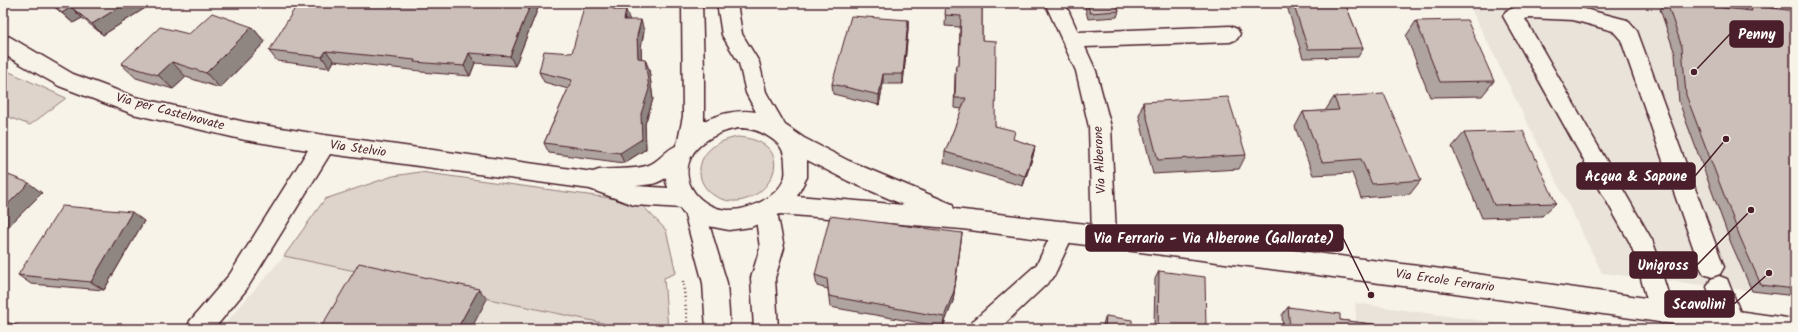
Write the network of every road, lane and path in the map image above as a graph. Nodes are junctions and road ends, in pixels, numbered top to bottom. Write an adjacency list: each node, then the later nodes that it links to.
1 (692, 3): 9 (street)
2 (727, 3): 7 (street)
3 (1055, 3): 5 (street, Via Alberone)
4 (1230, 34): 5 (street)
5 (1072, 40): 15 (street, Via Alberone)
6 (3, 43): 8 (street, Via per Castelnovate)
7 (782, 134): 9 (street); 12 (street); 13 (street)
8 (324, 144): 10 (street, Via Stelvio); 20 (street, Via Stelvio)
9 (685, 149): 10 (street, Via Stelvio); 11 (street)
10 (590, 180): 11 (street, Via Stelvio)
11 (689, 203): 12 (street); 22 (street)
12 (772, 208): 13 (street); 23 (street)
13 (962, 219): 14 (street, Via Ercole Ferrario)
14 (1064, 231): 15 (street, Via Ercole Ferrario); 24 (street)
15 (1104, 236): 17 (street, Via Ercole Ferrario)
16 (683, 281): 21 (path)
17 (1662, 312): 18 (street, Via Ercole Ferrario); 18 (street)
18 (1722, 323): 19 (street, Via Ercole Ferrario)
19 (1773, 328)
20 (199, 329)
21 (688, 329)
22 (718, 329)
23 (766, 329)
24 (982, 329)

